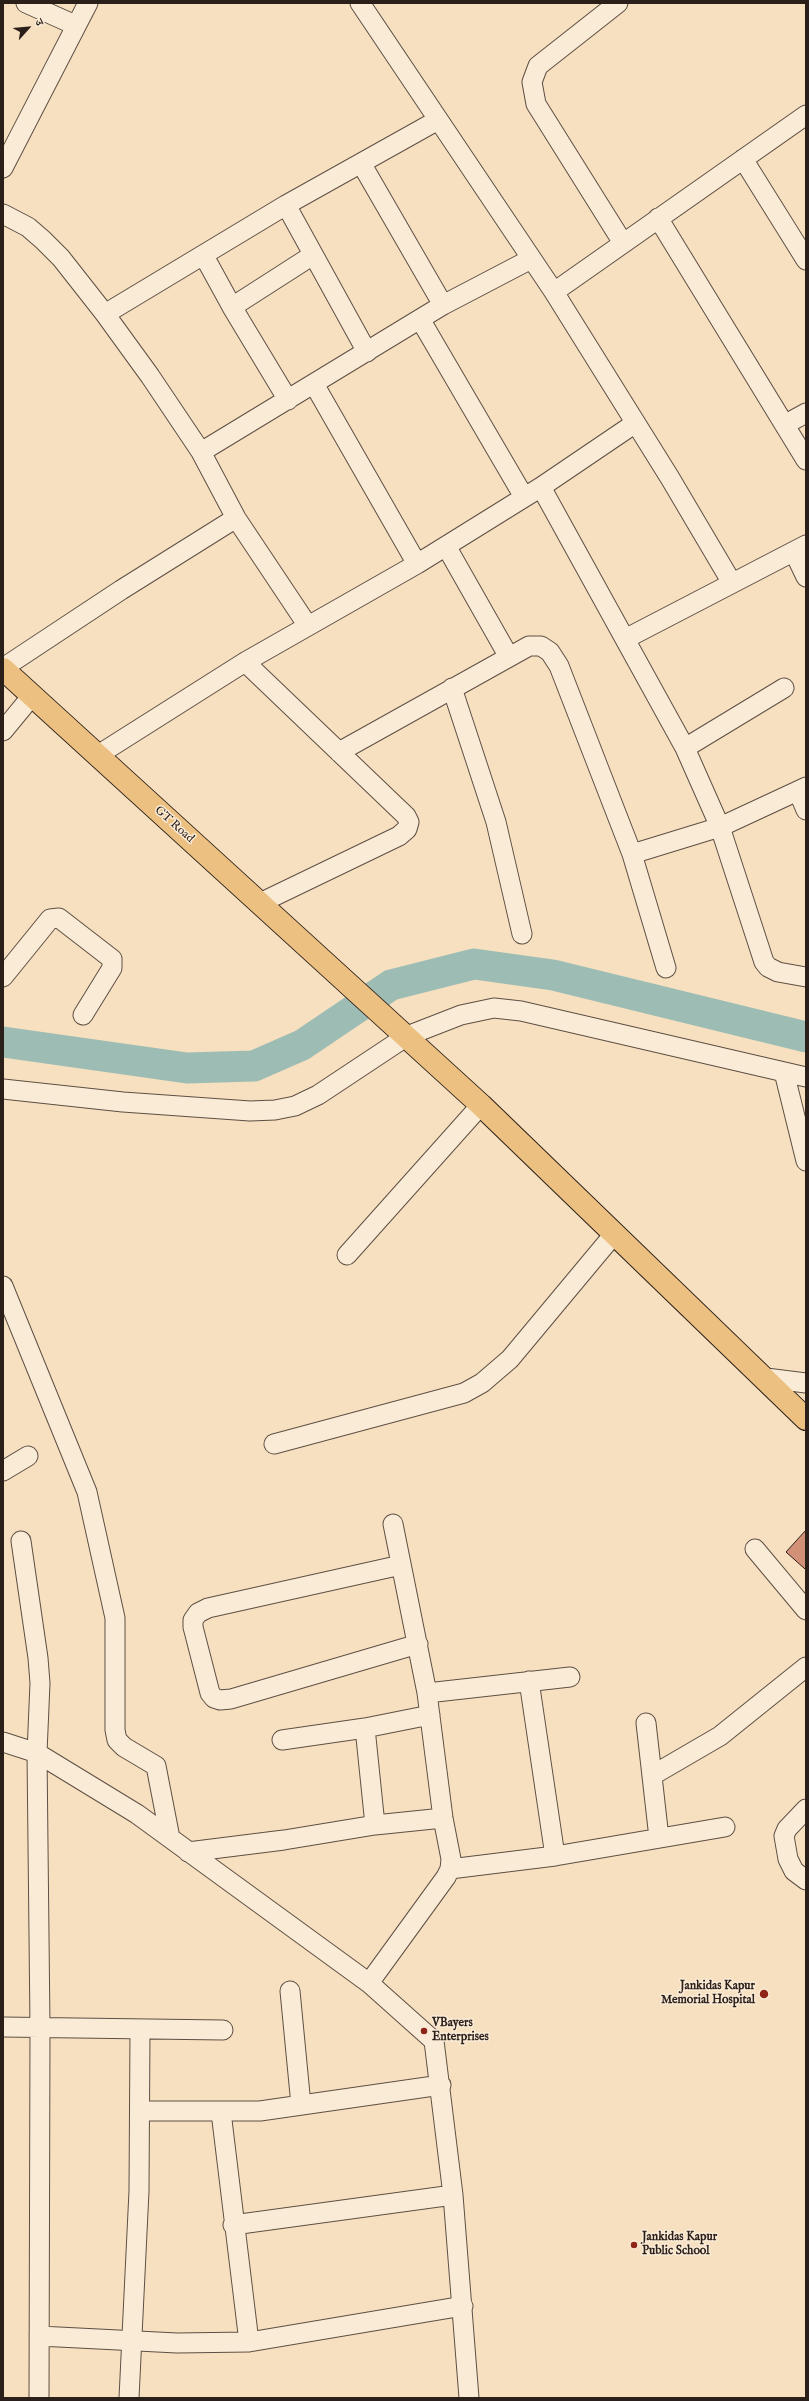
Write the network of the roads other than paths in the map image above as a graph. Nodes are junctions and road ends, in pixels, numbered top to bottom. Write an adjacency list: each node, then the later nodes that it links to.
1 (26, 3): 5 (street)
2 (88, 3): 5 (street)
3 (360, 3): 7 (street)
4 (618, 3): 14 (street)
5 (75, 25): 10 (street)
6 (806, 115): 8 (street)
7 (438, 120): 9 (street); 17 (street)
8 (743, 159): 13 (street); 18 (street)
9 (361, 164): 11 (street); 20 (street)
10 (3, 168)
11 (286, 205): 15 (street); 16 (street)
12 (3, 214): 22 (street)
13 (658, 218): 14 (street); 29 (street)
14 (623, 243): 19 (street)
15 (313, 255): 21 (street); 24 (street)
16 (204, 256): 21 (street); 22 (street)
17 (531, 259): 19 (street); 20 (street)
18 (806, 260)
19 (554, 292): 28 (street)
20 (443, 305): 23 (street)
21 (232, 307): 26 (street)
22 (105, 314): 30 (street)
23 (420, 319): 24 (street); 33 (street)
24 (367, 352): 25 (street)
25 (314, 384): 26 (street); 37 (street)
26 (288, 400): 30 (street)
27 (806, 413): 29 (street)
28 (634, 424): 32 (street); 39 (street)
29 (786, 424): 31 (street)
30 (201, 452): 34 (street)
31 (806, 460)
32 (541, 487): 33 (street); 41 (street)
33 (524, 498): 35 (street)
34 (236, 518): 40 (street); 44 (street)
35 (446, 546): 37 (street); 42 (street)
36 (800, 549): 38 (street); 39 (street)
37 (417, 564): 40 (street)
38 (806, 577)
39 (732, 583): 41 (street)
40 (308, 626): 43 (street)
41 (625, 639): 49 (street)
42 (509, 657): 45 (street); 55 (street)
43 (245, 662): 50 (street); 51 (street)
44 (3, 669): 47 (main road, GT Road)
45 (452, 688): 50 (street); 57 (street)
46 (784, 688): 49 (street)
47 (31, 697): 48 (street); 51 (main road, GT Road)
48 (3, 731)
49 (685, 748): 54 (street)
50 (339, 752): 56 (street)
51 (98, 755): 56 (main road, GT Road)
52 (802, 789): 53 (street); 54 (street)
53 (806, 810)
54 (720, 827): 55 (street); 60 (street)
55 (632, 854): 58 (street)
56 (260, 903): 62 (main road, GT Road)
57 (522, 934)
58 (666, 968)
59 (3, 977): 61 (street)
60 (806, 977)
61 (83, 1015)
62 (400, 1031): 63 (street); 65 (street); 66 (main road, GT Road)
63 (784, 1072): 64 (street); 67 (street)
64 (806, 1077)
65 (3, 1089)
66 (481, 1105): 68 (main road, GT Road); 69 (street)
67 (806, 1161)
68 (615, 1233): 71 (main road, GT Road); 74 (street)
69 (347, 1255)
70 (3, 1286): 98 (street)
71 (766, 1378): 72 (street); 73 (main road, GT Road)
72 (806, 1383)
73 (806, 1419)
74 (274, 1444)
75 (28, 1456): 76 (street)
76 (3, 1471)
77 (393, 1524): 80 (street)
78 (21, 1542): 92 (street)
79 (755, 1549): 81 (street)
80 (401, 1566): 82 (street); 82 (street)
81 (806, 1610)
82 (418, 1644): 86 (street)
83 (805, 1670): 93 (street)
84 (570, 1677): 85 (street)
85 (528, 1681): 86 (street); 101 (street)
86 (427, 1693): 87 (street)
87 (430, 1715): 89 (street); 95 (street)
88 (646, 1723): 93 (street)
89 (365, 1728): 90 (street); 96 (street)
90 (282, 1740)
91 (3, 1742): 92 (street)
92 (37, 1753): 98 (street); 107 (street)
93 (653, 1774): 99 (street)
94 (806, 1809): 103 (street)
95 (443, 1818): 96 (street); 102 (street)
96 (375, 1825): 100 (street)
97 (725, 1827): 99 (street)
98 (170, 1838): 100 (street)
99 (659, 1838): 101 (street)
100 (188, 1852): 104 (street)
101 (555, 1856): 102 (street)
102 (450, 1869): 104 (street)
103 (806, 1880)
104 (369, 1983): 110 (street)
105 (290, 1991): 111 (street)
106 (3, 2027): 107 (street)
107 (40, 2027): 108 (street); 117 (street)
108 (140, 2030): 109 (street); 112 (street)
109 (223, 2030)
110 (441, 2085): 111 (street); 114 (street)
111 (301, 2105): 113 (street)
112 (140, 2111): 113 (street); 118 (street)
113 (221, 2112): 115 (street)
114 (453, 2195): 115 (street); 116 (street)
115 (233, 2225): 119 (street)
116 (463, 2306): 119 (street); 122 (street)
117 (39, 2336): 118 (street); 120 (street)
118 (131, 2340): 119 (street); 121 (street)
119 (249, 2342)
120 (39, 2398)
121 (129, 2398)
122 (469, 2398)

